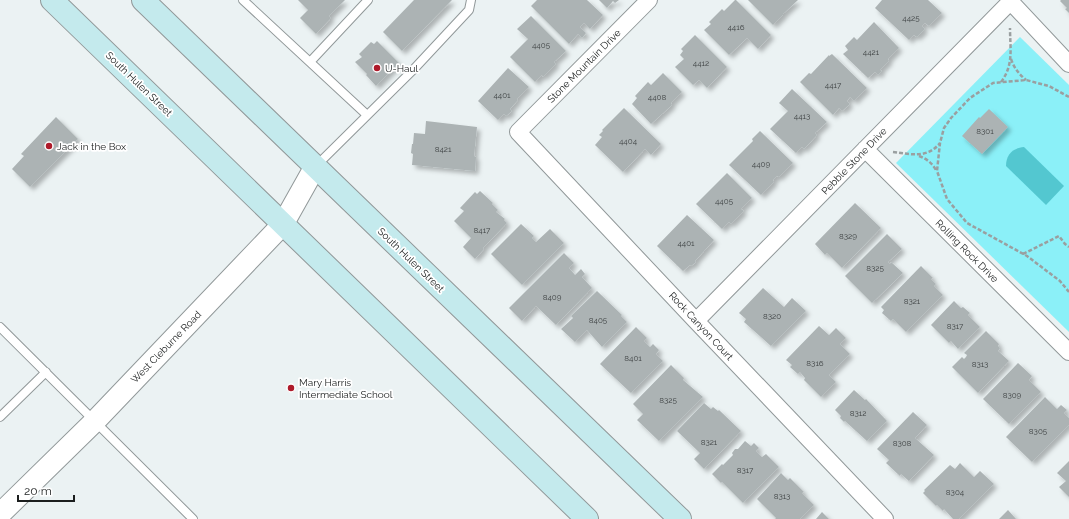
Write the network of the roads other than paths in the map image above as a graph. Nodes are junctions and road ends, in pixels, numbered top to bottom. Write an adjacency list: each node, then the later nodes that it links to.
1 (52, 0): 14 (main road, South Hulen Street)
2 (143, 0): 13 (main road, South Hulen Street)
3 (243, 0): 8 (lane)
4 (368, 0): 8 (lane)
5 (471, 0): 10 (lane)
6 (649, 0): 11 (street, Stone Mountain Drive)
7 (1011, 1): 9 (street); 12 (street, Pebble Stone Drive)
8 (310, 62): 10 (lane)
9 (1069, 64)
10 (367, 115): 13 (lane)
11 (518, 132): 15 (street, Rock Canyon Court)
12 (865, 149): 15 (street, Pebble Stone Drive); 17 (street, Rolling Rock Drive)
13 (316, 167): 14 (street, West Cleburne Road); 24 (main road, South Hulen Street)
14 (283, 224): 20 (street, West Cleburne Road); 23 (main road, South Hulen Street)
15 (696, 321): 25 (street, Rock Canyon Court)
16 (0, 327): 18 (lane)
17 (1069, 352)
18 (46, 372): 19 (lane); 20 (lane)
19 (0, 417)
20 (95, 421): 21 (street, West Cleburne Road); 22 (lane)
21 (0, 514)
22 (193, 519)
23 (587, 519)
24 (680, 519)
25 (885, 519)

